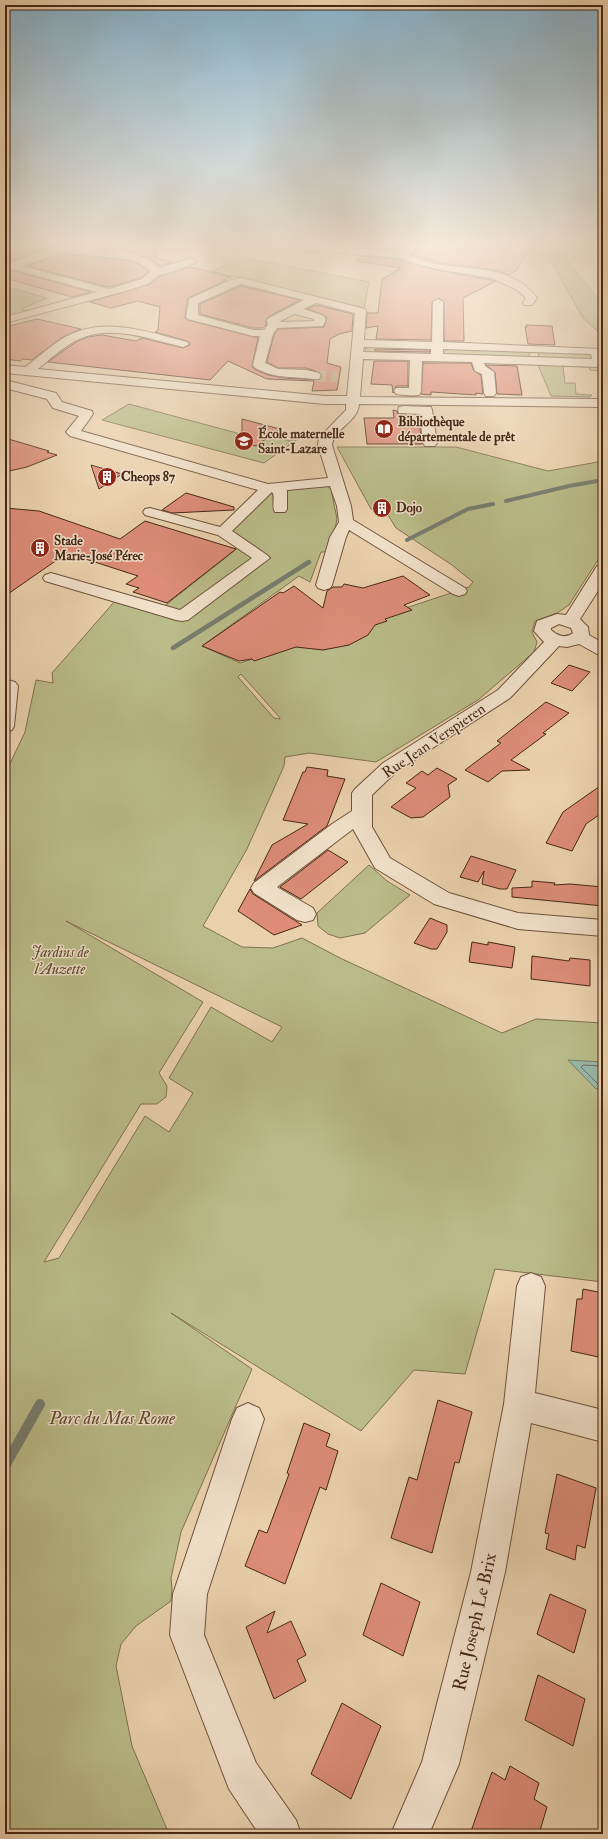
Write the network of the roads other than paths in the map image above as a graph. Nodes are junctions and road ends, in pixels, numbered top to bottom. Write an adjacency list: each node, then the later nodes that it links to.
1 (237, 329): 2 (street)
2 (270, 329): 17 (street)
3 (359, 329): 8 (street)
4 (437, 329): 6 (street)
5 (183, 344): 15 (street)
6 (437, 345): 7 (street); 8 (street); 10 (street)
7 (539, 345): 12 (street); 13 (street)
8 (357, 349): 9 (street); 23 (street)
9 (416, 357): 10 (street); 19 (street)
10 (437, 358): 11 (street)
11 (478, 359): 12 (street); 20 (street)
12 (533, 361): 13 (street)
13 (601, 364)
14 (5, 369): 15 (street)
15 (29, 370): 16 (street)
16 (88, 376): 21 (street); 23 (street)
17 (315, 376)
18 (5, 384): 21 (street)
19 (400, 392)
20 (490, 393)
21 (52, 396): 26 (street)
22 (603, 403): 23 (street)
23 (352, 406): 24 (street); 25 (street)
24 (430, 443)
25 (336, 481): 26 (street); 29 (street)
26 (274, 488): 27 (street); 30 (street)
27 (280, 509)
28 (150, 512): 30 (street)
29 (346, 522): 33 (street); 34 (street)
30 (223, 532): 32 (street)
31 (603, 569): 35 (street)
32 (51, 578)
33 (324, 585)
34 (459, 592)
35 (570, 621): 36 (street); 37 (street)
36 (580, 638): 37 (street); 38 (street)
37 (555, 640): 41 (street, Rue Jean Verspieren)
38 (603, 650)
39 (5, 684): 40 (street)
40 (5, 726)
41 (362, 814): 42 (street); 43 (street, Rue Jean Verspieren)
42 (304, 914)
43 (603, 928)
44 (531, 1286): 45 (street, Rue Joseph Le Brix)
45 (519, 1404): 47 (street); 49 (street, Rue Joseph Le Brix)
46 (248, 1418): 48 (street)
47 (603, 1426)
48 (282, 1834)
49 (410, 1834)

